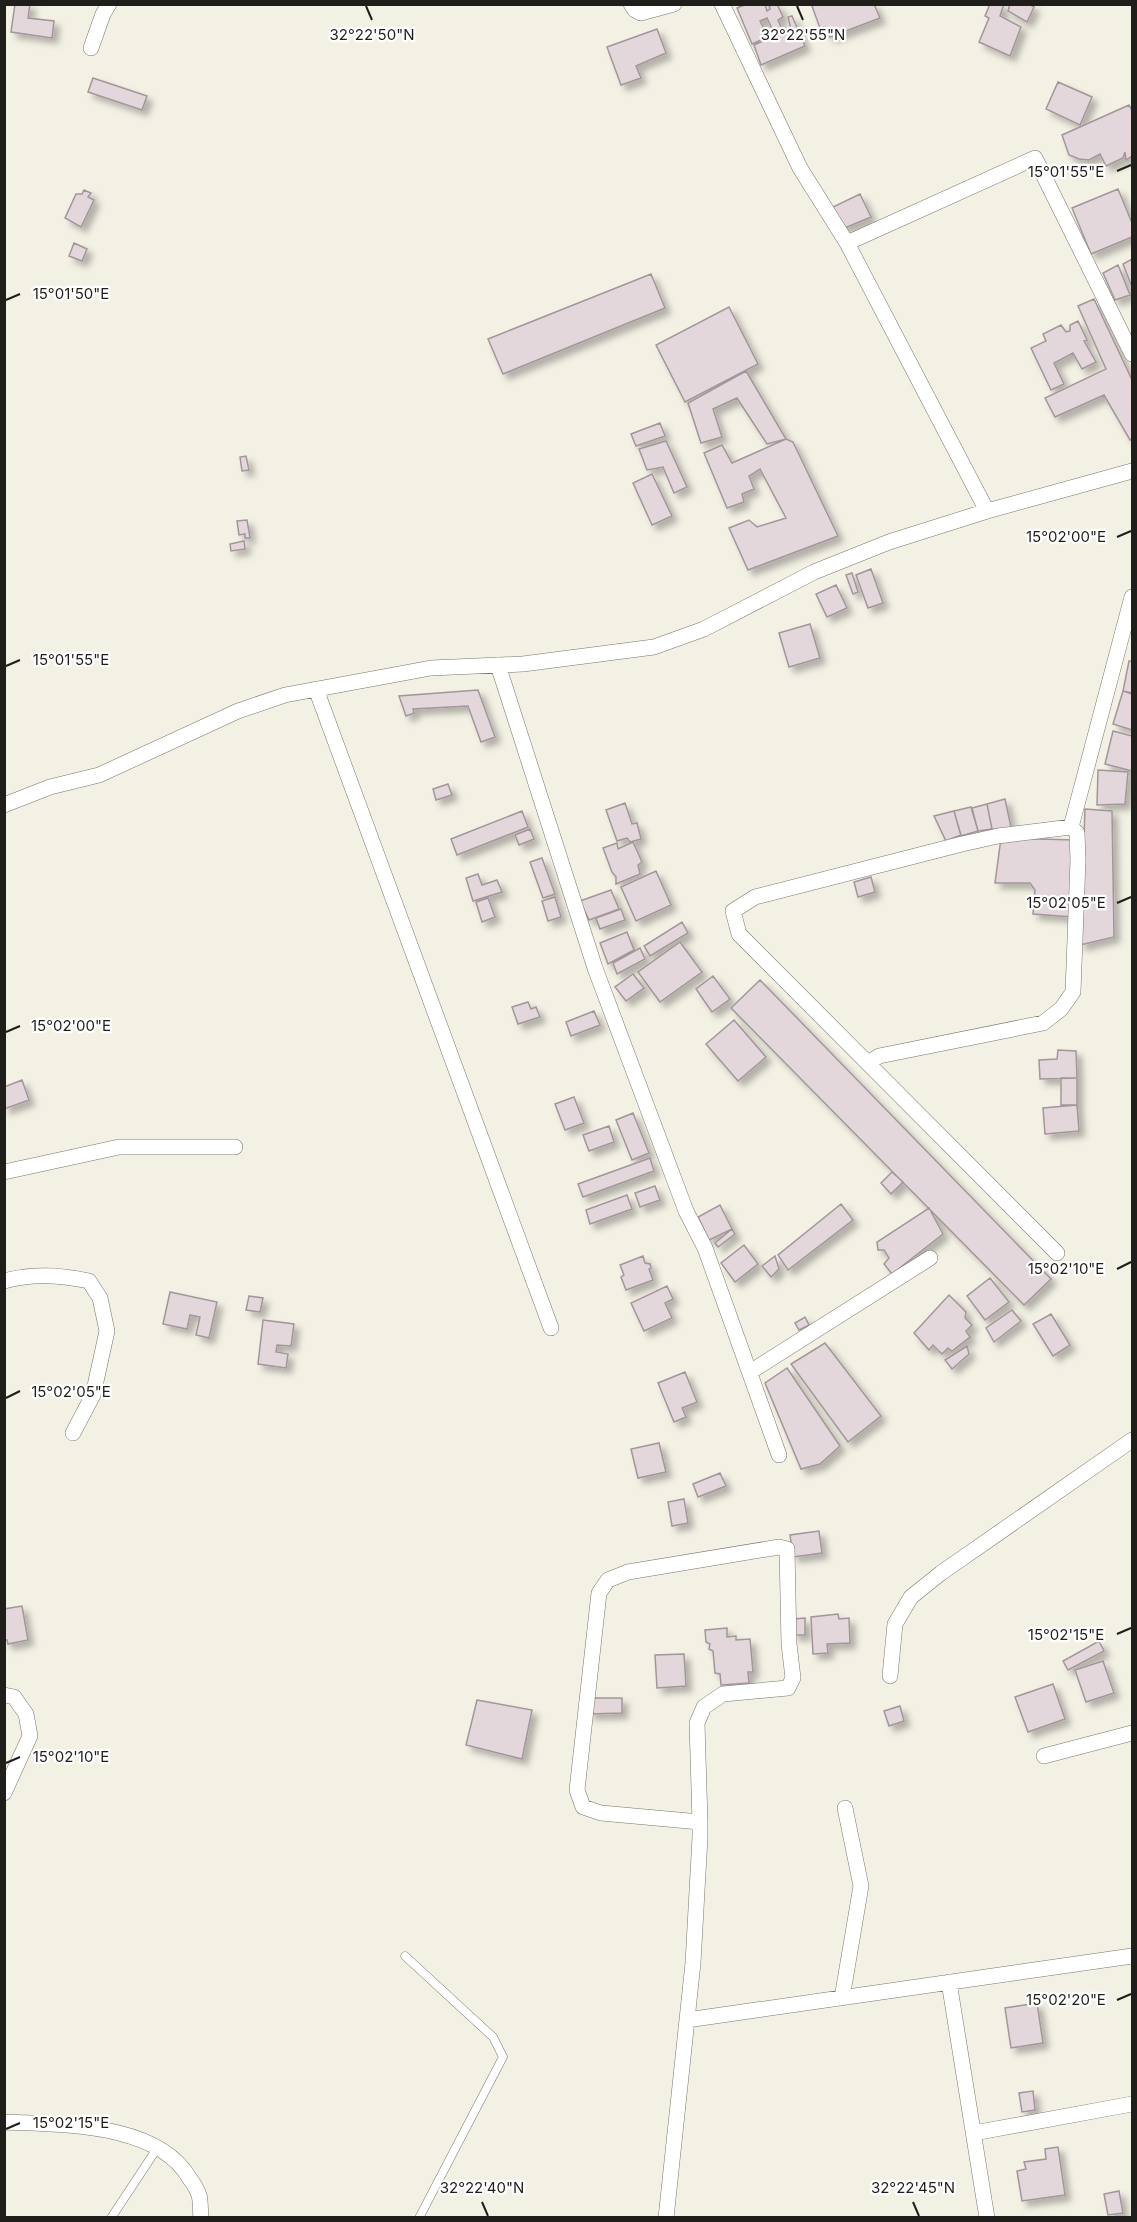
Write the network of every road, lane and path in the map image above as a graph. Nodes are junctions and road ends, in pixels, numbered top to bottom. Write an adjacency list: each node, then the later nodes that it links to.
1 (109, 4): 5 (street)
2 (631, 4): 3 (street)
3 (674, 4)
4 (722, 4): 6 (street)
5 (91, 48)
6 (847, 243): 7 (street); 9 (street)
7 (1132, 354)
8 (1132, 471): 9 (street)
9 (987, 512): 11 (street)
10 (1132, 597): 14 (street)
11 (498, 665): 12 (street); 22 (street)
12 (316, 689): 13 (street); 21 (street)
13 (4, 805)
14 (1071, 826): 15 (street); 15 (street)
15 (868, 1063): 18 (street)
16 (235, 1147): 17 (street)
17 (4, 1172)
18 (1057, 1253)
19 (930, 1258): 22 (street)
20 (4, 1281): 23 (street)
21 (551, 1328)
22 (750, 1372): 25 (street)
23 (73, 1433)
24 (1132, 1440): 26 (street)
25 (779, 1455)
26 (890, 1676)
27 (4, 1695): 30 (street)
28 (1132, 1733): 29 (street)
29 (1044, 1756)
30 (4, 1793)
31 (845, 1808): 36 (street)
32 (700, 1822): 32 (street); 37 (street)
33 (405, 1956): 44 (lane)
34 (1132, 1956): 35 (street)
35 (950, 1982): 36 (street); 40 (street)
36 (842, 1998): 37 (street)
37 (687, 2020): 45 (street)
38 (1132, 2104): 40 (street)
39 (4, 2122): 41 (street)
40 (974, 2133): 46 (street)
41 (158, 2147): 42 (lane); 43 (street)
42 (111, 2217)
43 (201, 2217)
44 (419, 2217)
45 (666, 2217)
46 (987, 2217)

